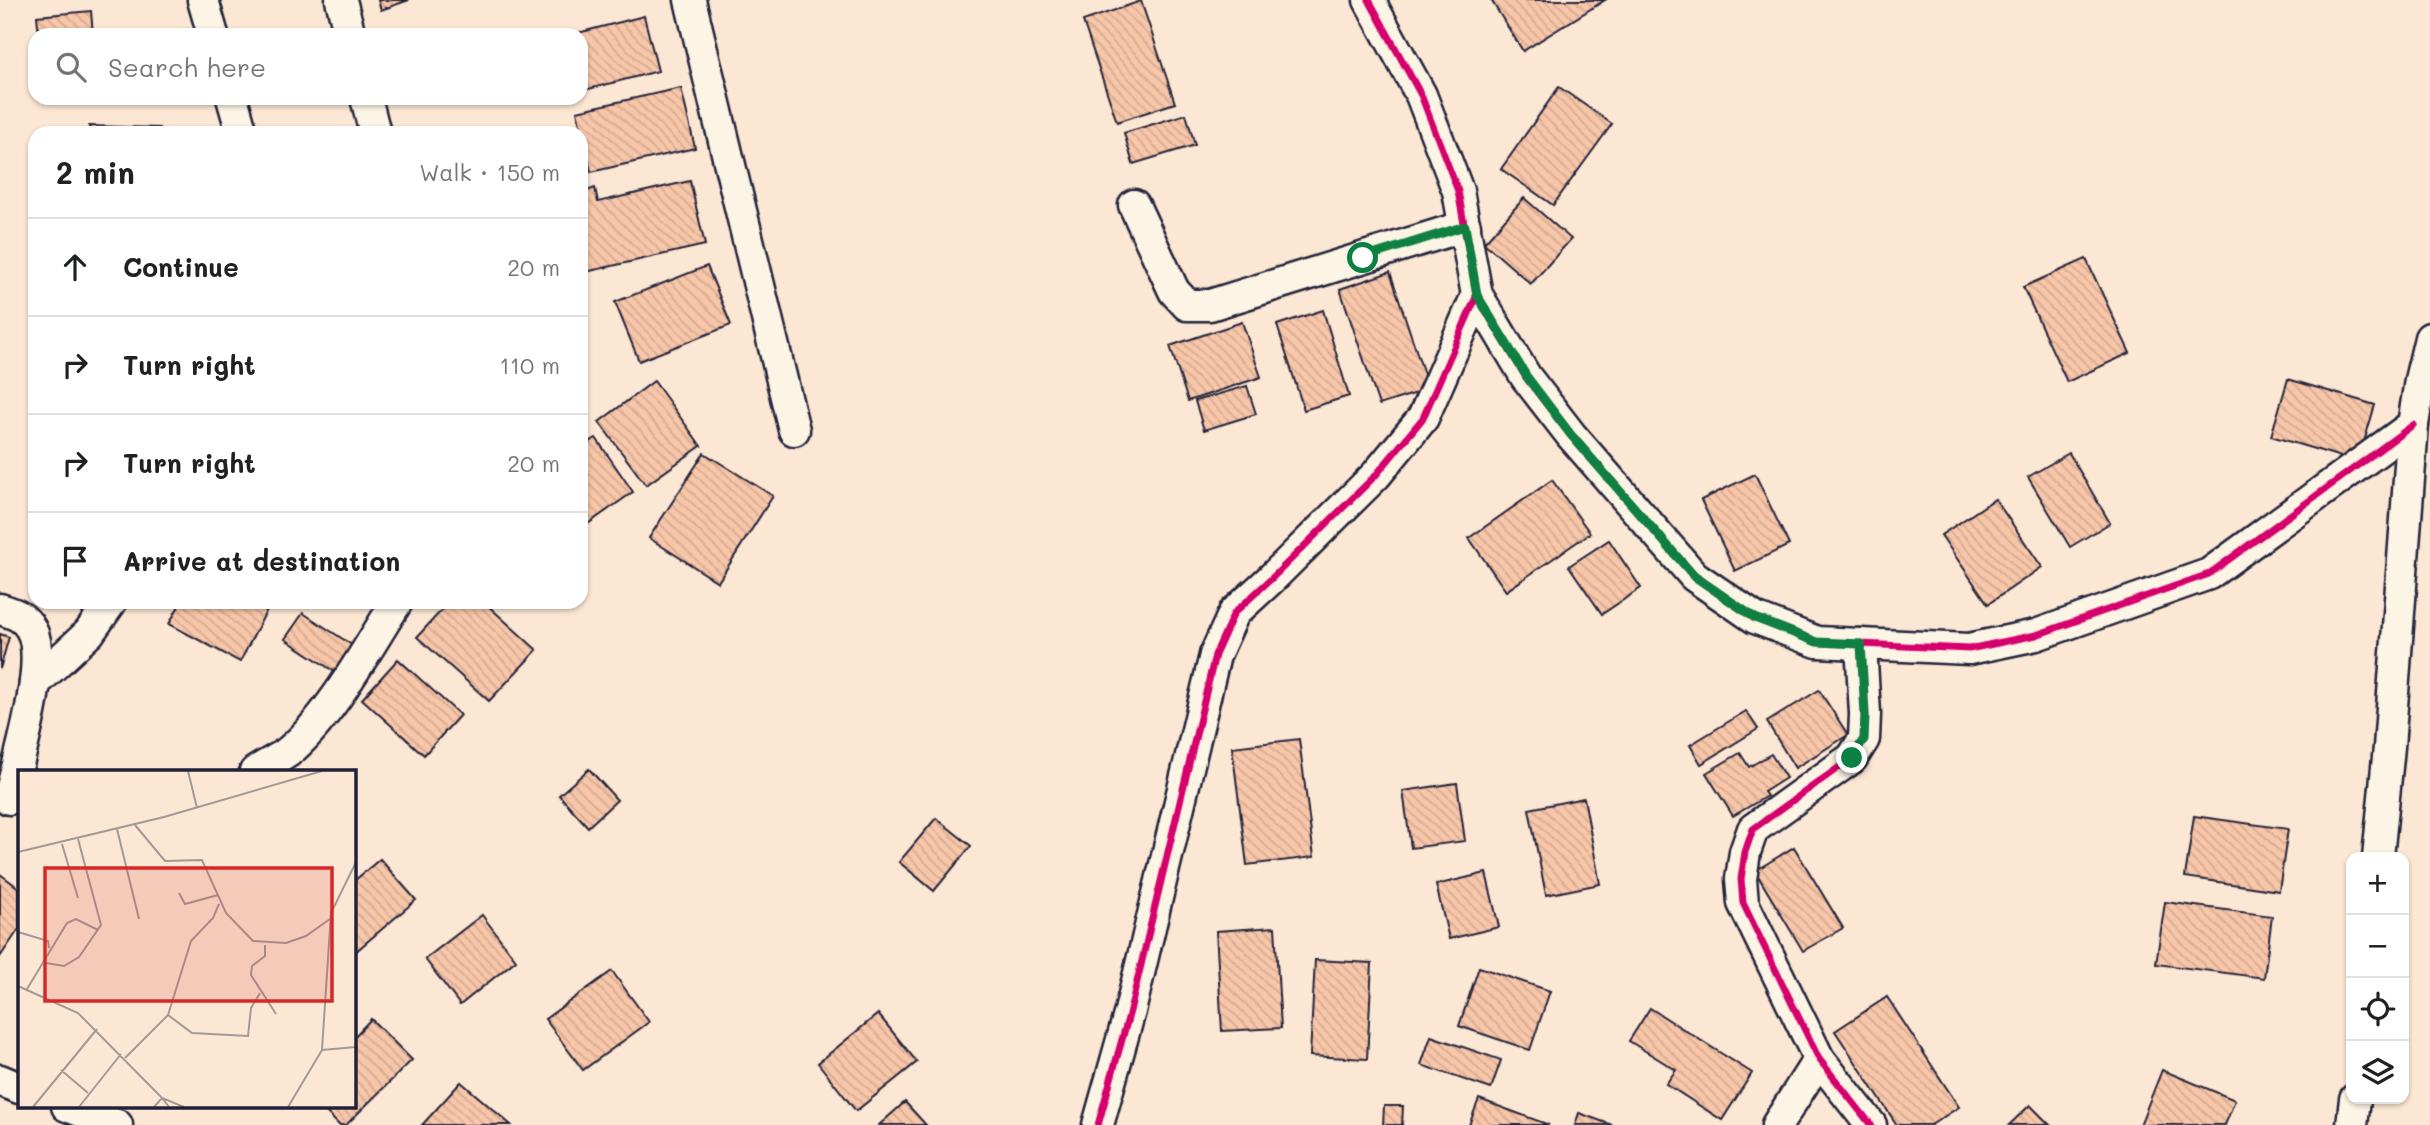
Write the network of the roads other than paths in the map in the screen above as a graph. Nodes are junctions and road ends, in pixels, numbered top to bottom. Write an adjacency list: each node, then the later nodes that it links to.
1 (203, 0): 5 (street)
2 (341, 0): 6 (street)
3 (690, 0): 16 (street)
4 (1369, 0): 12 (street)
5 (211, 28)
6 (348, 28)
7 (234, 105): 9 (street)
8 (368, 105): 10 (street)
9 (240, 126)
10 (373, 126)
11 (1134, 205): 12 (street)
12 (1465, 226): 13 (street)
13 (1477, 295): 20 (street); 31 (street)
14 (2430, 338): 15 (street)
15 (2413, 425): 20 (street); 24 (street)
16 (794, 430)
17 (0, 609): 21 (street)
18 (106, 609): 21 (street)
19 (392, 609): 22 (street)
20 (1861, 644): 25 (street)
21 (35, 683): 23 (street)
22 (258, 770)
23 (10, 801)
24 (2378, 852)
25 (1819, 1059): 32 (street); 33 (street)
26 (0, 1080): 27 (street)
27 (18, 1087)
28 (2355, 1104): 34 (street)
29 (72, 1108): 30 (street)
30 (117, 1125)
31 (1098, 1125)
32 (1777, 1125)
33 (1871, 1125)
34 (2353, 1125)

